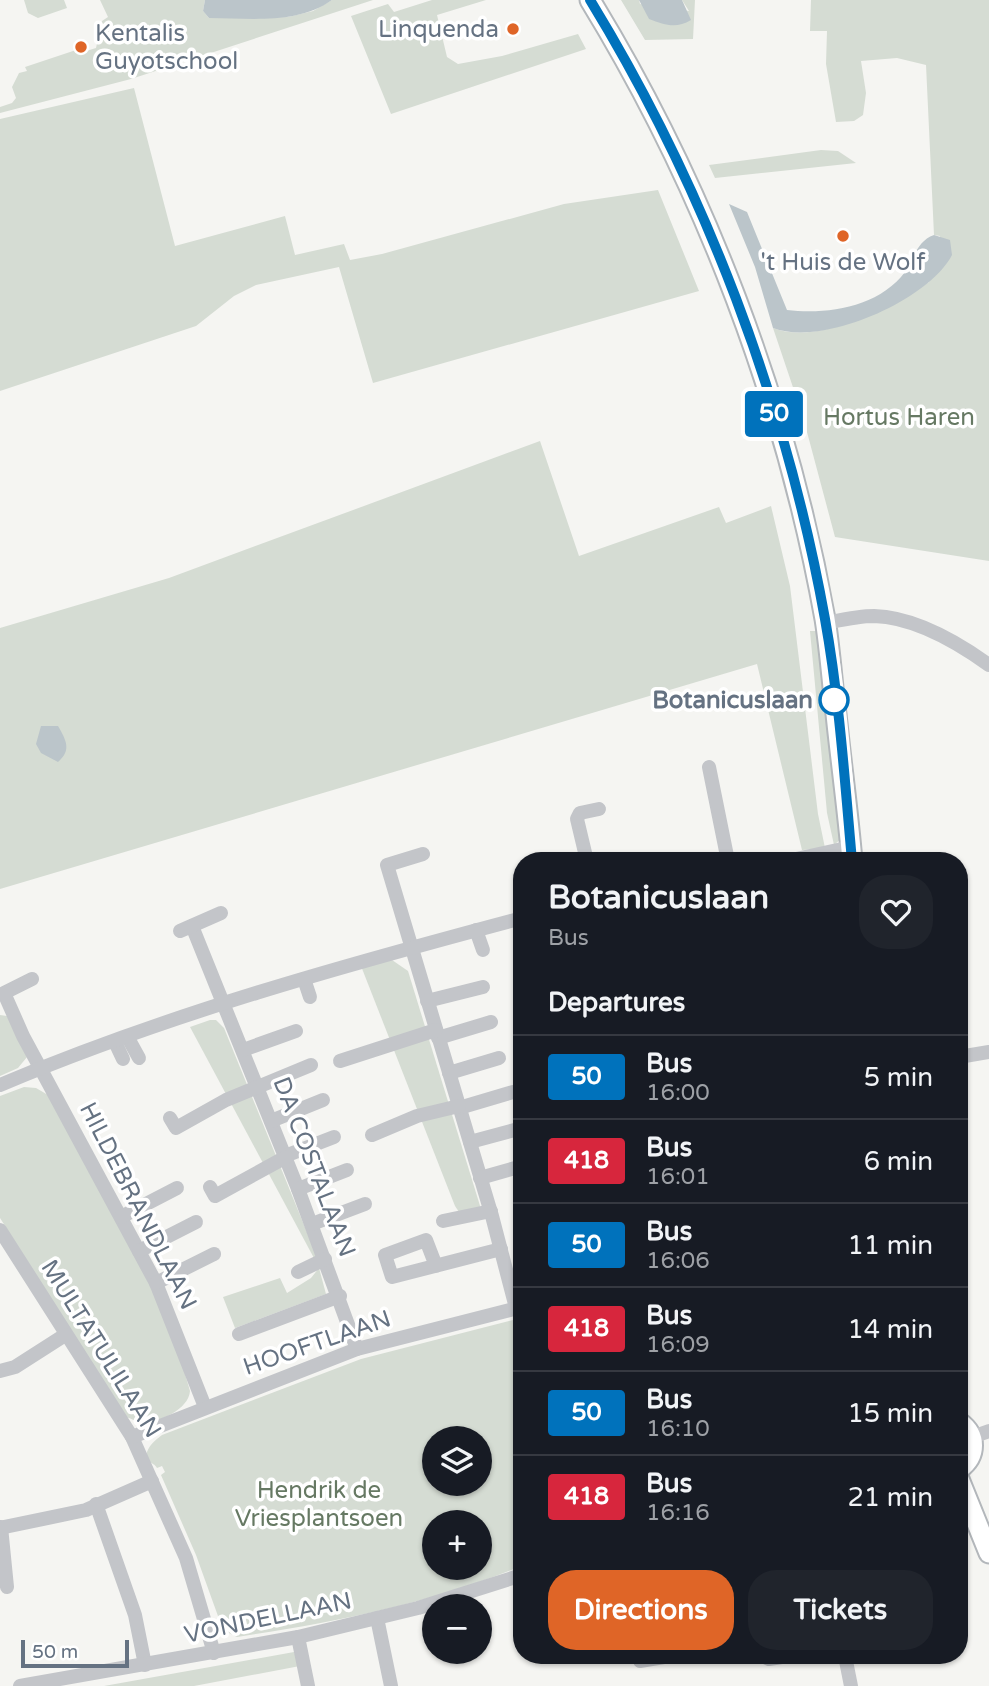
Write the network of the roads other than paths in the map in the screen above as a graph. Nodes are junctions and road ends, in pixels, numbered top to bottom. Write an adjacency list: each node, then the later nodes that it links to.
1 (590, 0): 2 (main road)
2 (825, 622): 3 (street); 8 (main road)
3 (989, 665)
4 (709, 767): 7 (street)
5 (599, 809): 6 (street)
6 (585, 852)
7 (726, 852)
8 (852, 852)
9 (423, 854): 13 (street)
10 (221, 913): 20 (street, DA COSTALAAN)
11 (513, 920): 12 (street)
12 (476, 930): 13 (street); 14 (street)
13 (411, 946): 16 (street); 19 (street)
14 (483, 950)
15 (32, 979): 33 (street, HILDEBRANDLAAN)
16 (297, 981): 18 (street); 20 (street)
17 (483, 987): 19 (street)
18 (303, 998)
19 (427, 1001): 23 (street)
20 (223, 1003): 24 (street); 25 (street, DA COSTALAAN)
21 (491, 1022): 23 (street)
22 (296, 1031): 25 (street)
23 (437, 1034): 31 (street); 34 (street)
24 (121, 1040): 28 (street); 30 (street); 33 (street)
25 (243, 1050): 36 (street, DA COSTALAAN)
26 (989, 1052): 27 (street)
27 (968, 1056)
28 (139, 1058)
29 (499, 1058): 34 (street)
30 (123, 1059)
31 (340, 1061)
32 (311, 1065): 36 (street)
33 (40, 1068): 35 (street); 55 (street, HILDEBRANDLAAN)
34 (449, 1073): 39 (street)
35 (0, 1085)
36 (257, 1086): 40 (street); 41 (street, DA COSTALAAN)
37 (513, 1092): 39 (street)
38 (323, 1100): 41 (street)
39 (459, 1107): 43 (street); 45 (street)
40 (170, 1118)
41 (271, 1121): 46 (street, DA COSTALAAN)
42 (513, 1130): 45 (street)
43 (372, 1135)
44 (334, 1138): 46 (street)
45 (470, 1142): 49 (street)
46 (285, 1156): 50 (street); 52 (street, DA COSTALAAN)
47 (513, 1169): 49 (street)
48 (347, 1170): 52 (street)
49 (481, 1178): 54 (street)
50 (210, 1187)
51 (177, 1188): 55 (street)
52 (298, 1189): 58 (street, DA COSTALAAN)
53 (365, 1204): 58 (street)
54 (491, 1211): 56 (street); 60 (street)
55 (121, 1217): 61 (street, HILDEBRANDLAAN)
56 (443, 1221)
57 (196, 1222): 61 (street)
58 (312, 1224): 63 (street, DA COSTALAAN)
59 (0, 1230): 71 (street, MULTATULILAAN)
60 (501, 1249): 64 (street); 67 (street)
61 (139, 1251): 66 (street, HILDEBRANDLAAN)
62 (214, 1254): 66 (street)
63 (326, 1259): 65 (street); 68 (street, DA COSTALAAN)
64 (436, 1266)
65 (298, 1272)
66 (156, 1283): 74 (street, HILDEBRANDLAAN)
67 (513, 1288)
68 (340, 1296): 70 (street); 72 (street, DA COSTALAAN)
69 (513, 1309): 72 (street, HOOFTLAAN)
70 (239, 1334)
71 (65, 1335): 73 (street); 76 (street, MULTATULILAAN)
72 (357, 1349): 74 (street, HOOFTLAAN)
73 (0, 1371)
74 (205, 1407): 76 (street, HOOFTLAAN)
75 (973, 1430): 77 (main road)
76 (132, 1437): 78 (street, MULTATULILAAN)
77 (968, 1460)
78 (152, 1481): 80 (street); 87 (street, MULTATULILAAN)
79 (968, 1501): 82 (main road)
80 (96, 1504): 81 (street); 89 (street)
81 (1, 1527): 84 (street)
82 (989, 1553)
83 (513, 1579): 85 (street, VONDELLAAN)
84 (7, 1587)
85 (377, 1618): 86 (street, VONDELLAAN); 92 (street)
86 (298, 1637): 87 (street, VONDELLAAN); 91 (street)
87 (214, 1653): 89 (street, VONDELLAAN)
88 (847, 1664): 93 (street)
89 (145, 1665): 90 (street, VONDELLAAN)
90 (24, 1686)
91 (308, 1686)
92 (391, 1686)
93 (851, 1686)

